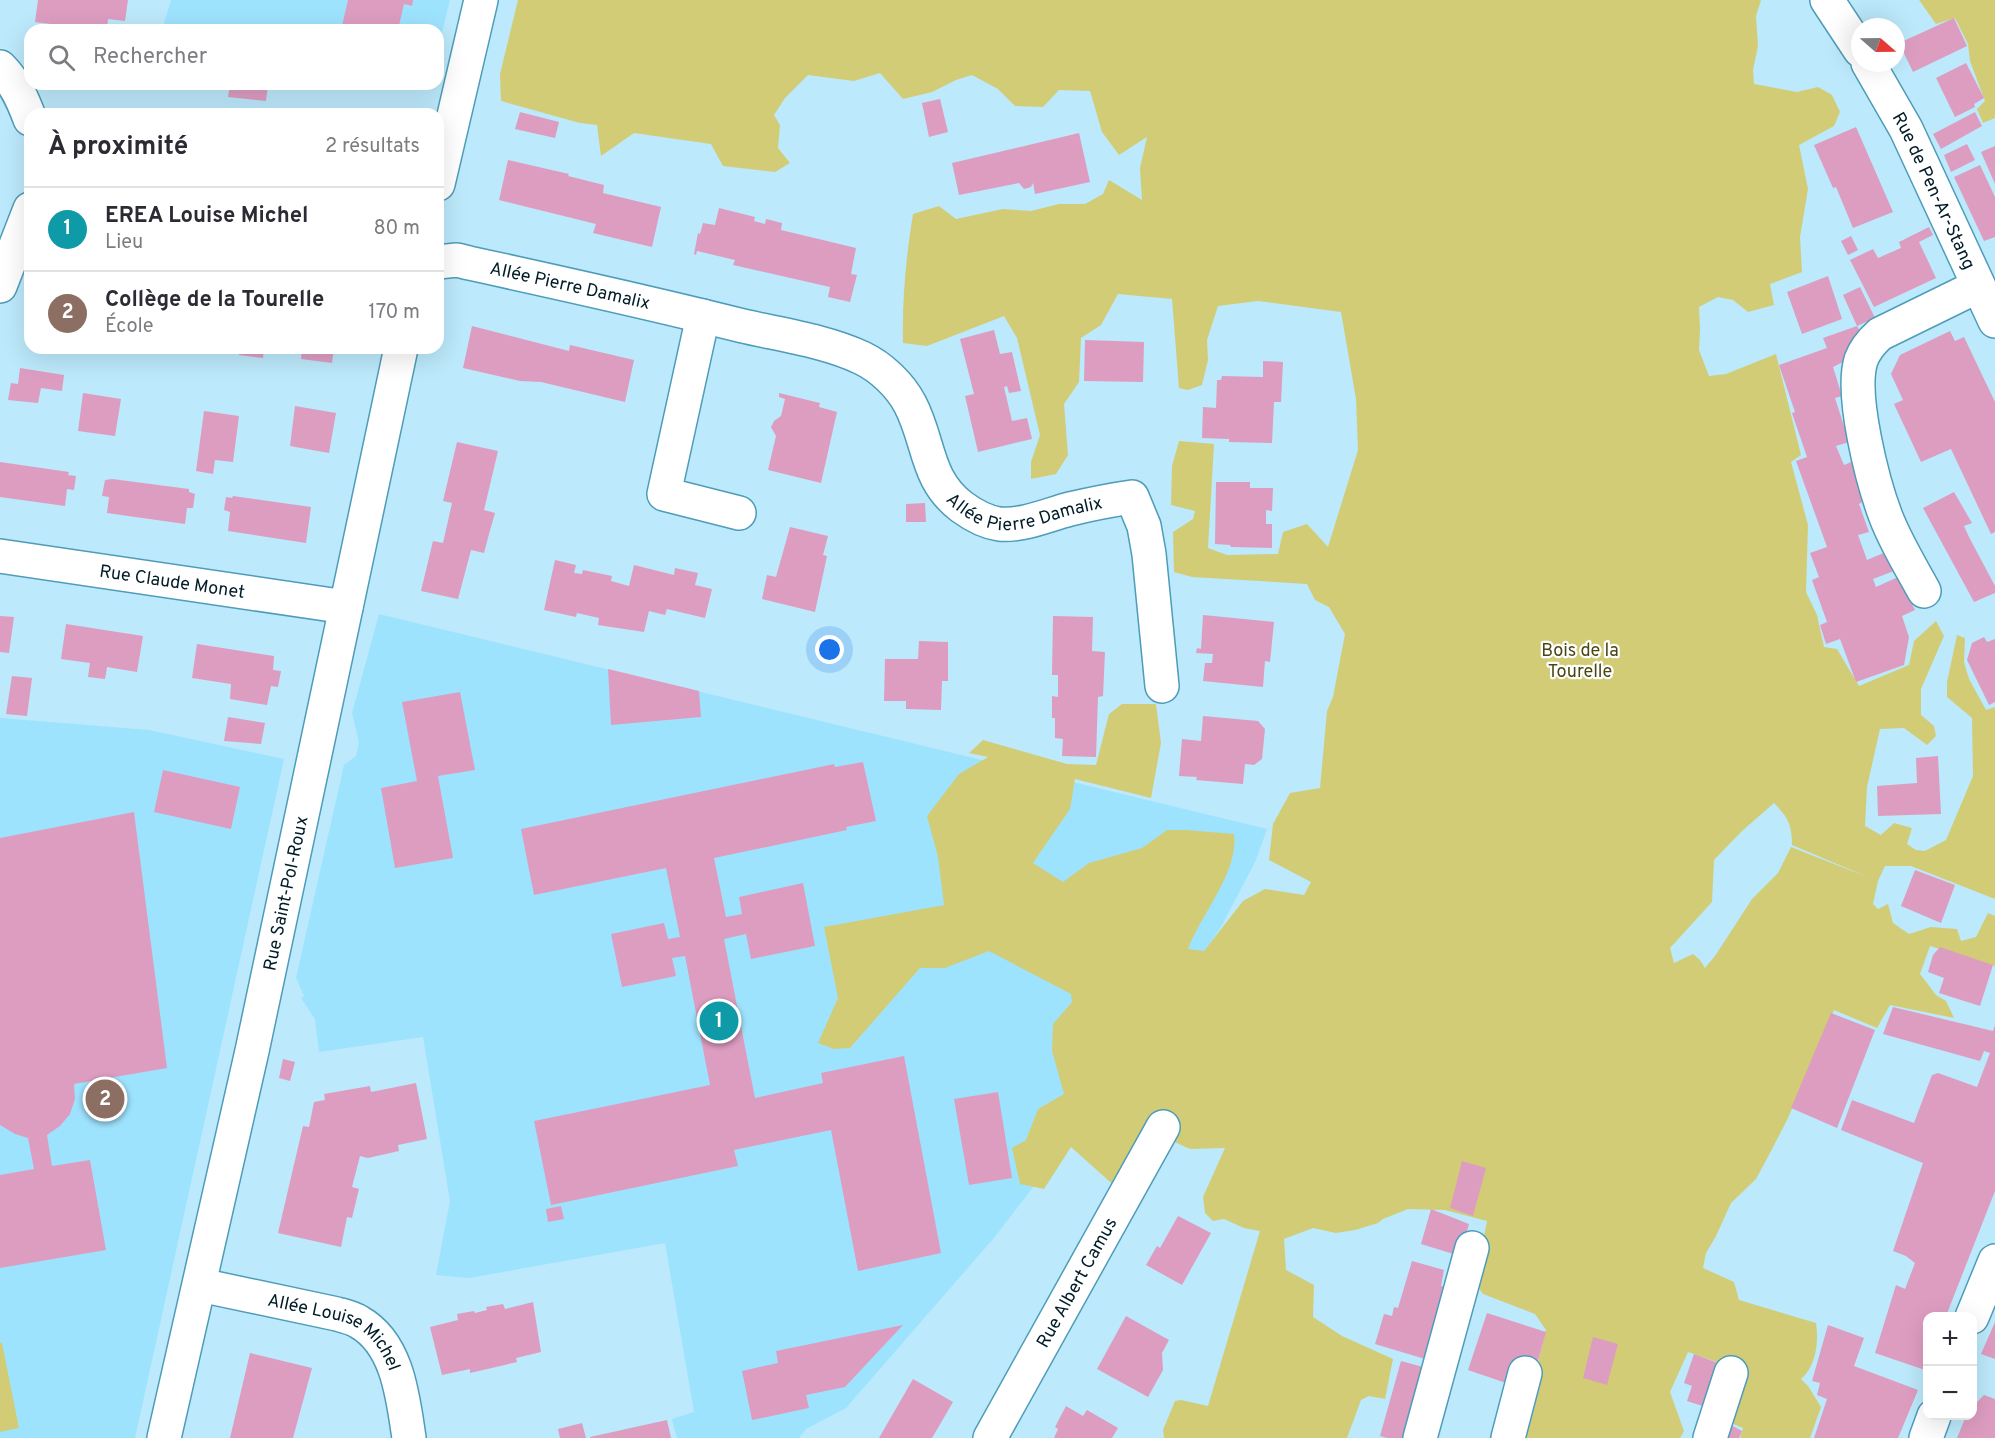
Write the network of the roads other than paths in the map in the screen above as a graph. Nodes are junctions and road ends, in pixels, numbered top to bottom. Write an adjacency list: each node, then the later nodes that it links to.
1 (481, 0): 7 (street)
2 (1827, 0): 3 (street)
3 (1851, 36)
4 (0, 67): 6 (street)
5 (1873, 72): 11 (street, Rue de Pen-Ar-Stang)
6 (26, 108)
7 (444, 158)
8 (24, 224): 10 (street)
9 (444, 261): 12 (street, Allée Pierre Damalix)
10 (0, 286)
11 (1978, 286): 13 (street, Rue de Pen-Ar-Stang); 17 (street)
12 (703, 316): 15 (street); 19 (street, Allée Pierre Damalix)
13 (1995, 321)
14 (400, 354): 18 (street, Rue Saint-Pol-Roux)
15 (739, 513)
16 (0, 556): 18 (street, Rue Claude Monet)
17 (1924, 591)
18 (346, 607): 23 (street, Rue Saint-Pol-Roux)
19 (1162, 686)
20 (1163, 1127): 30 (street, Rue Albert Camus)
21 (1472, 1248): 31 (street)
22 (1995, 1261): 24 (street)
23 (200, 1285): 28 (street, Rue Saint-Pol-Roux); 29 (street, Allée Louise Michel)
24 (1974, 1312)
25 (1525, 1372): 32 (street)
26 (1731, 1373): 33 (street)
27 (1933, 1420): 34 (street)
28 (164, 1438)
29 (409, 1438)
30 (990, 1438)
31 (1419, 1438)
32 (1508, 1438)
33 (1710, 1438)
34 (1926, 1438)

